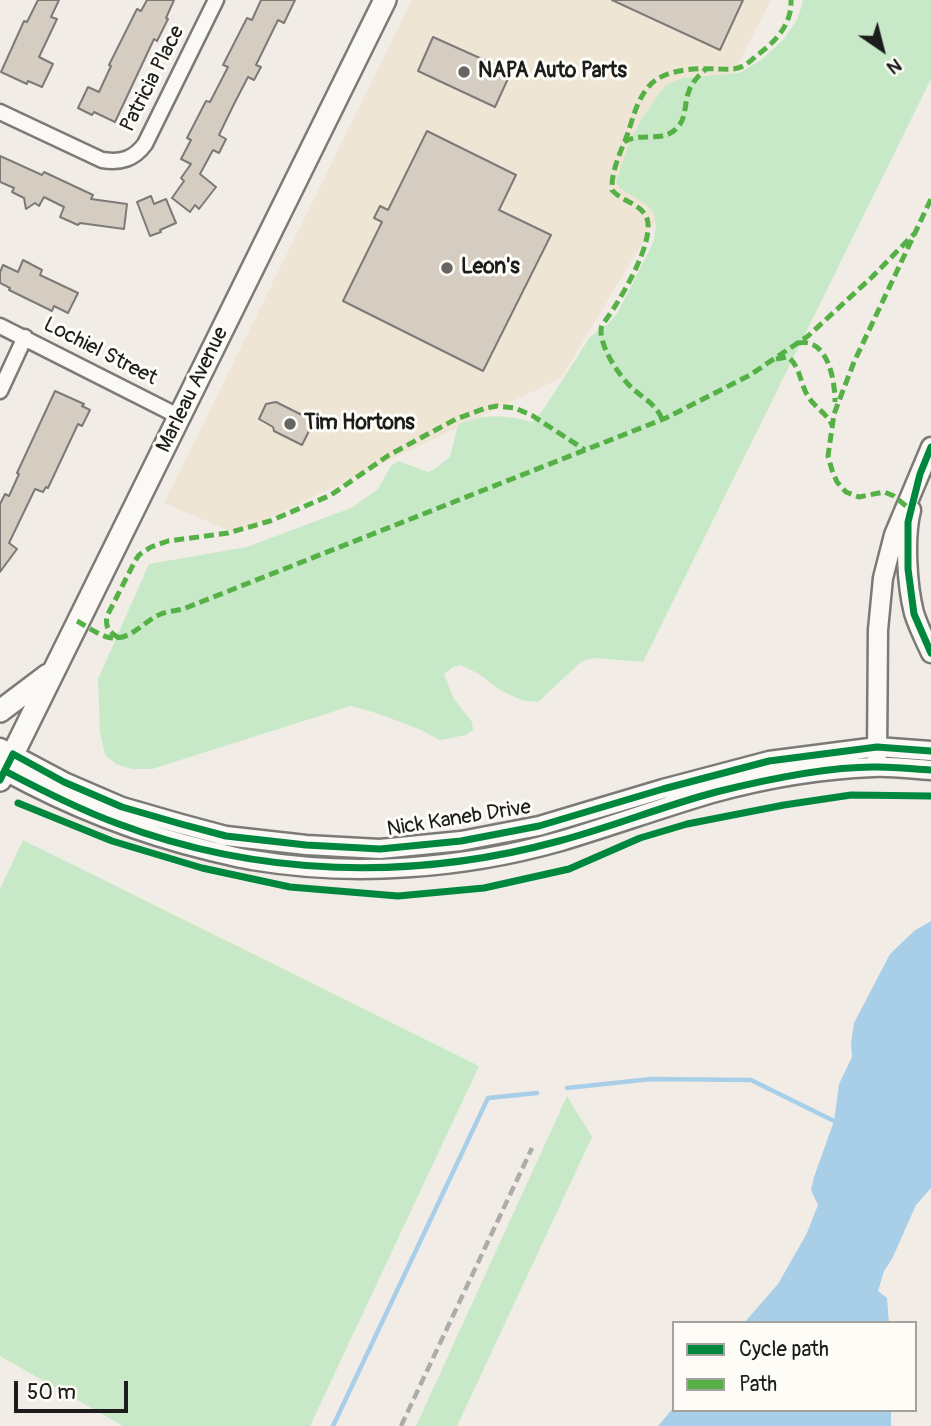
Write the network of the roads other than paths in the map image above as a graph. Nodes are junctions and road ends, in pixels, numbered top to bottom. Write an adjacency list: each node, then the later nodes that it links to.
1 (215, 0): 3 (street, Patricia Place)
2 (385, 0): 7 (main road, Marleau Avenue)
3 (0, 112)
4 (0, 326): 5 (street, Lochiel Street)
5 (25, 337): 6 (street); 7 (street, Lochiel Street)
6 (0, 391)
7 (180, 417): 11 (main road, Marleau Avenue)
8 (931, 447): 9 (street)
9 (920, 474): 10 (street); 13 (street)
10 (931, 653)
11 (52, 672): 12 (main road); 15 (main road, Marleau Avenue)
12 (0, 711)
13 (877, 747): 14 (street, Nick Kaneb Drive); 15 (street, Nick Kaneb Drive); 16 (street)
14 (931, 751)
15 (4, 764): 16 (street, Nick Kaneb Drive)
16 (877, 766): 17 (street, Nick Kaneb Drive)
17 (931, 770)

